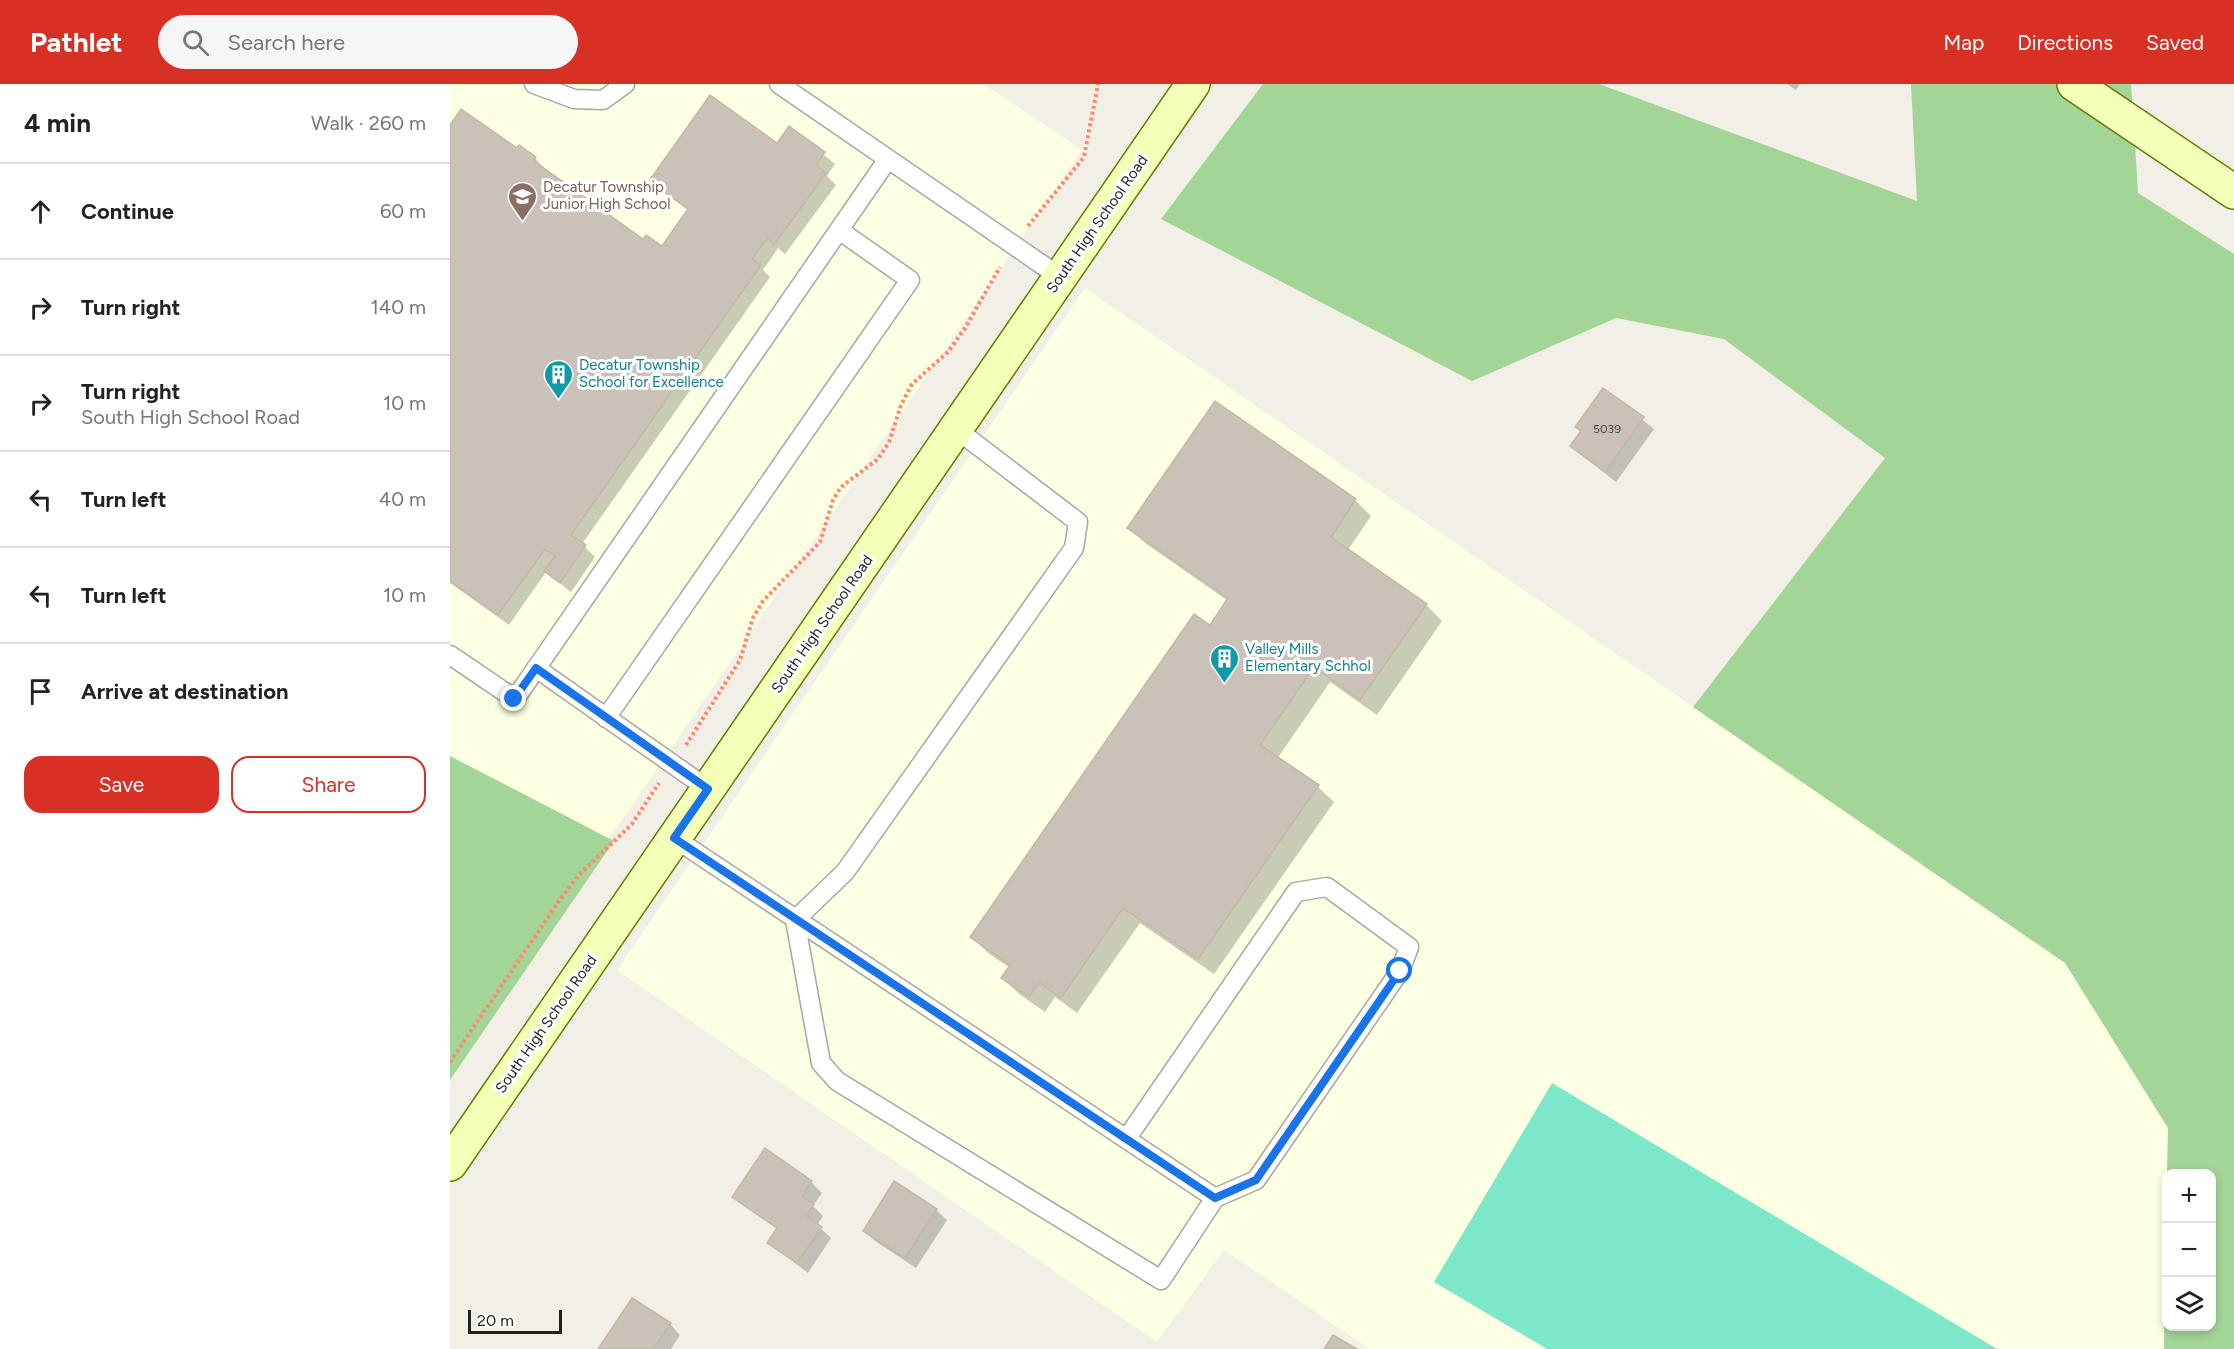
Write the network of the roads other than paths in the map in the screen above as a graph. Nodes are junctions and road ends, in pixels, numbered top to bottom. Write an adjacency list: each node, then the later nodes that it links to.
1 (534, 84): 2 (lane)
2 (625, 84)
3 (779, 84): 6 (lane)
4 (1193, 84): 9 (main road, South High School Road)
5 (2074, 84): 7 (main road)
6 (888, 159): 8 (lane); 9 (lane)
7 (2234, 192)
8 (839, 230): 12 (lane); 13 (lane)
9 (1060, 277): 10 (main road, South High School Road)
10 (956, 429): 14 (main road, South High School Road); 16 (lane)
11 (450, 655): 12 (lane)
12 (536, 668): 13 (lane)
13 (606, 718): 14 (lane)
14 (708, 789): 15 (main road, South High School Road)
15 (674, 838): 16 (lane); 18 (main road, South High School Road)
16 (795, 920): 17 (lane); 19 (lane)
17 (1126, 1138): 19 (lane); 19 (lane)
18 (450, 1164)
19 (1215, 1198)

